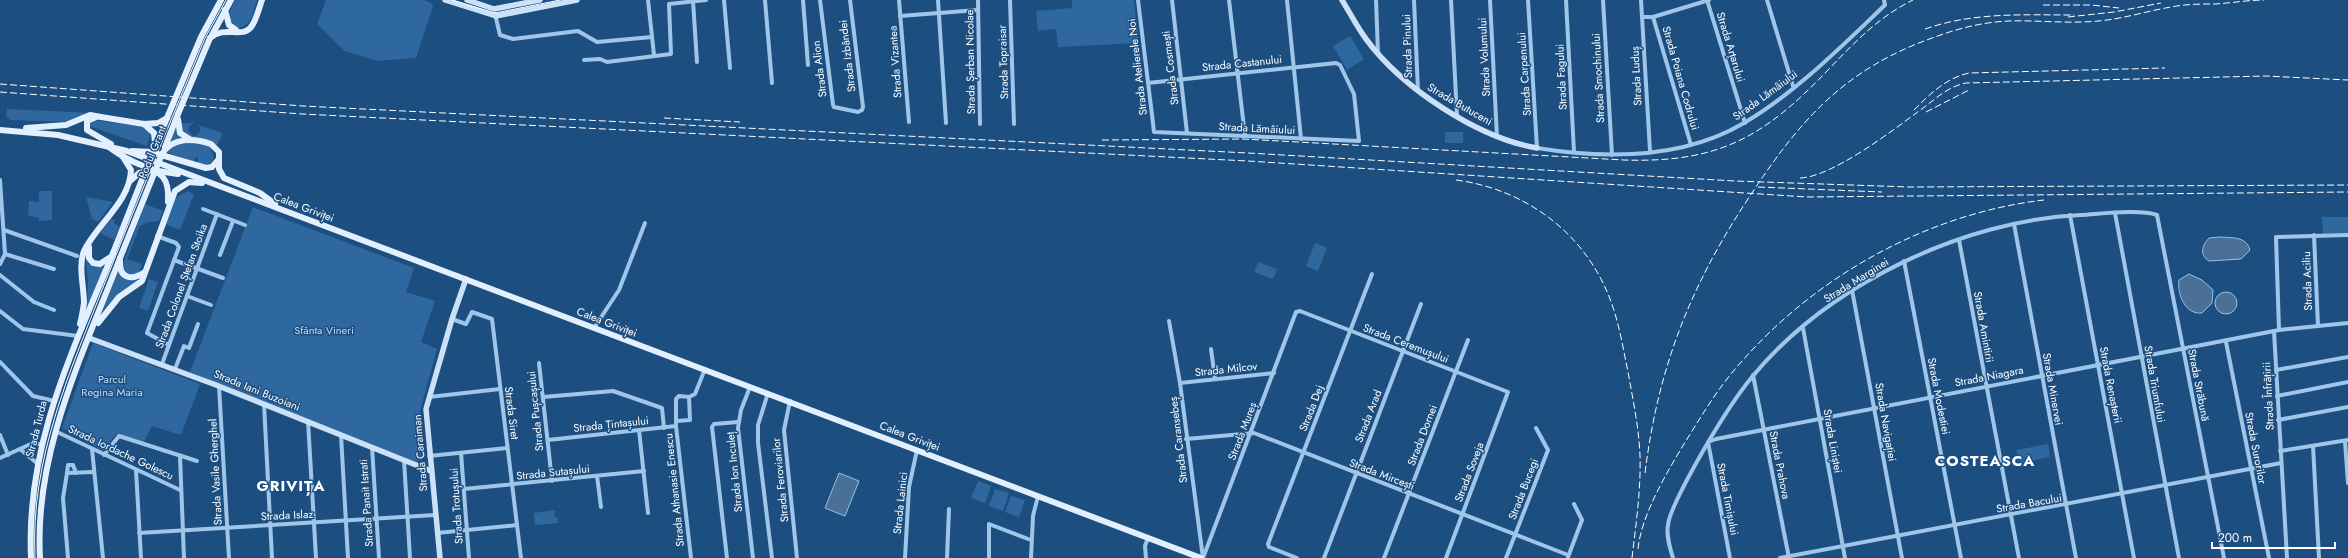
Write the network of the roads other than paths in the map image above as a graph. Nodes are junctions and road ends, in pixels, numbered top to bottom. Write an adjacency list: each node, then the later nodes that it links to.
1 (221, 0): 66 (main road, Podul Grant, bridge)
2 (231, 0): 37 (main road, Podul Grant)
3 (262, 0): 46 (main road)
4 (445, 0): 40 (street)
5 (467, 0): 36 (street)
6 (540, 0): 38 (street)
7 (577, 0): 42 (street)
8 (648, 0): 47 (street)
9 (706, 0): 35 (street)
10 (724, 0): 55 (street)
11 (765, 0): 58 (street)
12 (803, 0): 53 (street)
13 (820, 0): 62 (street, Strada Alion)
14 (850, 0): 62 (street, Strada Izbândei)
15 (899, 0): 43 (street, Strada Vizantea)
16 (938, 0): 41 (street)
17 (978, 0): 39 (street, Strada Șerban Nicolae)
18 (1010, 0): 72 (street, Strada Topraisar)
19 (1138, 0): 59 (street, Strada Atelierele Noi)
20 (1172, 0): 57 (street, Strada Cosmești)
21 (1229, 0): 56 (street)
22 (1287, 0): 54 (street)
23 (1342, 0): 49 (street, Strada Butuceni)
24 (1376, 0): 49 (street)
25 (1414, 0): 61 (street, Strada Pinului)
26 (1451, 0): 64 (street)
27 (1490, 0): 78 (street, Strada Volumului)
28 (1528, 0): 84 (street, Strada Carpenului)
29 (1566, 0): 88 (street, Strada Fagului)
30 (1603, 0): 90 (street, Strada Smochinului)
31 (1641, 0): 44 (street, Strada Luduș)
32 (1708, 0): 45 (street); 69 (street, Strada Arțarului)
33 (1767, 0): 60 (street)
34 (1884, 0): 60 (street, Strada Lămâiului)
35 (693, 1): 50 (street); 52 (street)
36 (481, 3): 38 (street); 40 (street)
37 (225, 9): 46 (main road); 48 (main road, Podul Grant)
38 (494, 9): 42 (street)
39 (978, 10): 41 (street); 71 (street, Strada Șerban Nicolae)
40 (478, 12): 42 (street)
41 (939, 13): 43 (street); 68 (street)
42 (496, 16): 47 (street)
43 (900, 16): 67 (street, Strada Vizantea)
44 (1642, 17): 45 (street); 87 (street, Strada Luduș)
45 (1653, 17): 83 (street, Strada Poiana Codrului)
46 (241, 32): 48 (main road)
47 (652, 37): 50 (street)
48 (210, 38): 63 (main road, Podul Grant, bridge)
49 (1378, 53): 61 (street, Strada Butuceni)
50 (654, 55): 51 (street)
51 (584, 60)
52 (697, 62)
53 (808, 65)
54 (1294, 67): 56 (street, Strada Castanului); 79 (street); 81 (street, Strada Castanului)
55 (730, 68)
56 (1238, 73): 57 (street, Strada Castanului); 77 (street)
57 (1180, 79): 59 (street, Strada Castanului); 76 (street, Strada Cosmești)
58 (772, 83)
59 (1148, 83): 75 (street, Strada Atelierele Noi)
60 (1793, 86): 69 (street, Strada Lămâiului)
61 (1418, 91): 64 (street, Strada Butuceni)
62 (862, 110)
63 (178, 114): 80 (main road); 89 (main road, Podul Grant)
64 (1457, 116): 78 (street, Strada Butuceni)
65 (101, 117): 70 (main road, bridge); 74 (main road); 86 (main road)
66 (167, 118): 70 (main road); 85 (main road, Podul Grant)
67 (909, 122)
68 (946, 123)
69 (1745, 123): 83 (street, Strada Lămâiului)
70 (144, 124): 85 (main road)
71 (980, 124)
72 (1014, 124)
73 (0, 130): 74 (main road, Calea Griviței)
74 (11, 130): 82 (main road, Calea Griviței)
75 (1154, 132): 76 (street, Strada Lămâiului)
76 (1187, 133): 77 (street, Strada Lămâiului)
77 (1245, 136): 79 (street, Strada Lămâiului)
78 (1497, 137): 84 (street, Strada Butuceni)
79 (1301, 139): 81 (street, Strada Lămâiului)
80 (194, 141): 89 (main road); 92 (main road)
81 (1359, 141)
82 (107, 145): 86 (main road, Calea Griviței); 91 (main road)
83 (1691, 145): 87 (street, Strada Lămâiului)
84 (1537, 148): 88 (street, Strada Lămâiului)
85 (154, 149): 115 (main road, Podul Grant, bridge)
86 (124, 150): 92 (main road); 94 (main road, Calea Griviței)
87 (1650, 151): 90 (street, Strada Lămâiului)
88 (1574, 152): 90 (street, Strada Lămâiului)
89 (162, 154): 119 (main road, Podul Grant, bridge)
90 (1612, 155)
91 (123, 157): 93 (main road); 96 (main road)
92 (219, 159): 99 (main road)
93 (157, 171): 94 (main road); 96 (main road); 98 (main road)
94 (190, 176): 97 (main road, Calea Griviței)
95 (0, 180): 109 (street)
96 (127, 184): 114 (main road)
97 (213, 185): 98 (main road); 99 (main road, Calea Griviței)
98 (168, 206): 112 (main road)
99 (281, 208): 129 (main road, Calea Griviței)
100 (203, 209): 102 (street)
101 (2115, 213): 103 (street, Strada Marginei); 104 (street, Strada Marginei); 157 (street, Strada Triumfului)
102 (217, 214): 105 (street); 123 (street, Strada Colonel Ștefan Stoika)
103 (2070, 215): 107 (street, Strada Marginei); 162 (street, Strada Renașterii)
104 (2157, 215): 155 (street, Strada Străbună)
105 (233, 221): 108 (street); 117 (street)
106 (645, 223): 144 (street)
107 (2014, 224): 113 (street, Strada Marginei); 169 (street, Strada Minervei)
108 (245, 225)
109 (4, 230): 116 (street); 118 (street)
110 (2314, 235): 111 (street); 143 (street, Strada Aciliu); 146 (street)
111 (2348, 235)
112 (157, 236): 120 (street); 125 (main road)
113 (1959, 240): 121 (street, Strada Marginei); 175 (street, Strada Amintirii)
114 (91, 241): 115 (main road); 149 (main road)
115 (113, 253): 136 (main road, Podul Grant)
116 (5, 254): 122 (street); 124 (street)
117 (220, 255)
118 (77, 256)
119 (120, 258): 125 (main road); 138 (main road, Podul Grant)
120 (174, 260): 123 (street); 153 (street)
121 (1904, 261): 130 (street, Strada Marginei); 183 (street, Strada Modestiei)
122 (0, 264)
123 (197, 268): 128 (street); 131 (street, Strada Colonel Ștefan Stoika)
124 (54, 269)
125 (145, 272): 150 (main road)
126 (1372, 274): 147 (street, Strada Dej)
127 (0, 275): 134 (street)
128 (223, 278)
129 (466, 280): 139 (street, Strada Caraiman); 144 (main road, Calea Griviței)
130 (1852, 290): 145 (street, Strada Marginei); 188 (street, Strada Navigației)
131 (187, 296): 133 (street); 153 (street, Strada Colonel Ștefan Stoika)
132 (1421, 304): 156 (street, Strada Arad)
133 (211, 305)
134 (54, 310)
135 (0, 311): 149 (street)
136 (89, 311): 149 (main road, Strada Turda)
137 (1298, 311): 147 (street, Strada Ceremușului); 167 (street, Strada Mureș)
138 (98, 315): 150 (main road, Strada Turda)
139 (452, 319): 176 (street, Strada Siret); 180 (street, Strada Caraiman)
140 (1169, 321): 172 (street, Strada Caransebeș)
141 (2348, 323): 143 (street)
142 (198, 324): 163 (street)
143 (2318, 326): 146 (street)
144 (594, 328): 164 (main road, Calea Griviței)
145 (1802, 328): 168 (street, Strada Marginei); 189 (street, Strada Liniștei)
146 (2279, 330): 148 (street)
147 (1351, 331): 156 (street, Strada Ceremușului); 216 (street, Strada Dej)
148 (2274, 332): 152 (street, Strada Niagara); 165 (street, Strada Înfrățirii)
149 (78, 336): 184 (main road, Strada Turda)
150 (89, 338): 161 (street, Strada Iani Buzoiani); 198 (main road, Strada Turda)
151 (1468, 340): 166 (street, Strada Dornei)
152 (2226, 342): 155 (street, Strada Niagara); 227 (street, Strada Surorilor)
153 (169, 344): 161 (street, Strada Colonel Ștefan Stoika)
154 (1211, 349): 170 (street)
155 (2183, 349): 157 (street, Strada Niagara); 236 (street, Strada Străbună)
156 (1403, 351): 166 (street, Strada Ceremușului); 234 (street, Strada Arad)
157 (2141, 357): 162 (street, Strada Niagara); 240 (street, Strada Triumfului)
158 (2348, 357): 165 (street)
159 (0, 362): 184 (street)
160 (539, 363): 181 (street, Strada Pușcașului)
161 (162, 364): 163 (street, Strada Iani Buzoiani)
162 (2098, 365): 169 (street, Strada Niagara); 244 (street, Strada Renașterii)
163 (175, 369): 173 (street, Strada Iani Buzoiani)
164 (705, 369): 174 (main road, Calea Griviței); 182 (street, Strada Athanasie Enescu)
165 (2276, 370): 179 (street, Strada Înfrățirii)
166 (1456, 371): 177 (street, Strada Ceremușului); 243 (street, Strada Dornei)
167 (1274, 372): 170 (street, Strada Milcov); 200 (street, Strada Mureș)
168 (1753, 375): 197 (street, Strada Prahova); 206 (street, Strada Marginei)
169 (2042, 375): 175 (street, Strada Niagara); 247 (street, Strada Minervei)
170 (1215, 379): 172 (street, Strada Milcov)
171 (2348, 382): 179 (street)
172 (1180, 383): 203 (street, Strada Caransebeș)
173 (219, 386): 186 (street, Strada Iani Buzoiani); 261 (street, Strada Vasile Gherghel)
174 (750, 386): 178 (main road, Calea Griviței); 193 (street, Strada Ion Inculeț)
175 (1986, 386): 183 (street, Strada Niagara); 254 (street, Strada Amintirii)
176 (500, 389): 180 (street); 210 (street, Strada Siret)
177 (1508, 392): 251 (street, Strada Soveja)
178 (768, 393): 185 (main road, Calea Griviței); 291 (street)
179 (2277, 396): 190 (street, Strada Înfrățirii)
180 (429, 397): 220 (street, Strada Caraiman)
181 (543, 397): 195 (street); 204 (street, Strada Pușcașului)
182 (689, 397): 192 (street, Strada Athanasie Enescu); 192 (street, Strada Athanasie Enescu)
183 (1930, 397): 188 (street, Strada Niagara); 260 (street, Strada Modestiei)
184 (54, 401): 207 (main road, Strada Turda)
185 (790, 401): 213 (main road, Calea Griviței); 292 (street, Strada Feroviarilor)
186 (264, 404): 191 (street, Strada Iani Buzoiani); 258 (street)
187 (2348, 407): 190 (street)
188 (1874, 408): 189 (street, Strada Niagara); 267 (street, Strada Navigației)
189 (1819, 419): 197 (street, Strada Niagara); 270 (street, Strada Liniștei)
190 (2278, 420): 214 (street, Strada Înfrățirii)
191 (308, 421): 202 (street, Strada Iani Buzoiani); 257 (street)
192 (676, 421): 194 (street, Strada Athanasie Enescu)
193 (738, 422): 289 (street); 290 (street, Strada Ion Inculeț)
194 (676, 426): 195 (street, Strada Țintașului); 288 (street, Strada Athanasie Enescu)
195 (664, 428): 199 (street, Strada Țintașului)
196 (1536, 428): 266 (street, Strada Bucegi)
197 (1764, 429): 206 (street, Strada Niagara); 272 (street, Strada Prahova)
198 (55, 430): 212 (street, Strada Iordache Golescu); 274 (main road, Strada Turda)
199 (639, 430): 204 (street, Strada Țintașului); 231 (street)
200 (1251, 433): 203 (street, Strada Mircești); 216 (street, Strada Mircești); 298 (street, Strada Mureș)
201 (0, 435): 217 (street)
202 (341, 435): 209 (street, Strada Iani Buzoiani); 256 (street)
203 (1186, 439): 298 (street, Strada Caransebeș)
204 (548, 440): 237 (street, Strada Pușcașului)
205 (2347, 441): 208 (street); 238 (street)
206 (1708, 442): 304 (street, Strada Marginei); 305 (street, Strada Timișului)
207 (41, 444): 211 (street); 224 (main road, Strada Turda)
208 (2313, 446): 214 (street); 317 (street)
209 (372, 447): 222 (street, Strada Iani Buzoiani); 255 (street, Strada Panait Istrati)
210 (507, 448): 215 (street); 239 (street, Strada Siret)
211 (20, 449): 217 (street); 224 (street)
212 (92, 449): 218 (street, Strada Iordache Golescu); 230 (street)
213 (917, 450): 245 (main road, Calea Griviței); 293 (street, Strada Lainici)
214 (2280, 451): 225 (street, Strada Înfrățirii)
215 (462, 453): 220 (street); 241 (street, Strada Trotușului)
216 (1303, 453): 234 (street, Strada Mircești); 299 (street, Strada Dej)
217 (8, 454): 221 (street)
218 (104, 455): 219 (street); 228 (street, Strada Iordache Golescu)
219 (180, 456): 223 (street); 242 (street)
220 (429, 456): 226 (street); 229 (street, Strada Caraiman)
221 (0, 458)
222 (404, 460): 226 (street, Strada Iani Buzoiani); 253 (street)
223 (197, 461)
224 (38, 464): 273 (main road, Strada Turda)
225 (2281, 464): 227 (street, Strada Bacului); 316 (street, Strada Înfrățirii)
226 (417, 465): 229 (street, Strada Iani Buzoiani)
227 (2251, 469): 236 (street, Strada Bacului); 315 (street, Strada Surorilor)
228 (136, 470): 242 (street, Strada Iordache Golescu); 264 (street)
229 (431, 471): 252 (street, Strada Caraiman)
230 (94, 472): 233 (street); 276 (street)
231 (644, 472): 235 (street, Strada Sutașului); 250 (street)
232 (67, 473): 233 (street); 233 (street); 275 (street)
233 (76, 473)
234 (1356, 474): 243 (street, Strada Mircești); 300 (street, Strada Arad)
235 (597, 476): 237 (street, Strada Sutașului); 248 (street)
236 (2209, 477): 240 (street, Strada Bacului); 314 (street, Strada Străbună)
237 (552, 481): 239 (street, Strada Sutașului)
238 (2348, 481)
239 (512, 485): 241 (street, Strada Sutașului); 259 (street, Strada Siret)
240 (2165, 486): 244 (street, Strada Bacului); 313 (street, Strada Triumfului)
241 (464, 489): 263 (street, Strada Trotușului)
242 (180, 490): 262 (street)
243 (1409, 494): 251 (street, Strada Mircești); 301 (street, Strada Dornei)
244 (2122, 494): 247 (street, Strada Bacului); 312 (street, Strada Renașterii)
245 (1038, 496): 268 (main road, Calea Griviței); 269 (street)
246 (1574, 504): 271 (street)
247 (2066, 505): 254 (street, Strada Bacului); 311 (street, Strada Minervei)
248 (601, 507)
249 (949, 509): 294 (street)
250 (648, 512)
251 (1462, 514): 266 (street, Strada Mircești); 302 (street, Strada Soveja)
252 (435, 515): 253 (street, Strada Islaz); 265 (street, Strada Caraiman)
253 (407, 516): 255 (street, Strada Islaz); 284 (street)
254 (2010, 516): 260 (street, Strada Bacului); 310 (street, Strada Amintirii)
255 (377, 518): 256 (street, Strada Islaz); 283 (street, Strada Panait Istrati)
256 (345, 521): 257 (street, Strada Islaz); 282 (street)
257 (314, 522): 258 (street, Strada Islaz); 281 (street)
258 (270, 524): 261 (street, Strada Islaz); 280 (street)
259 (517, 525): 263 (street); 287 (street, Strada Siret)
260 (1955, 525): 267 (street, Strada Bacului); 309 (street, Strada Modestiei)
261 (227, 527): 262 (street, Strada Islaz); 279 (street, Strada Vasile Gherghel)
262 (182, 530): 264 (street, Strada Islaz); 278 (street)
263 (467, 530): 265 (street); 286 (street, Strada Trotușului)
264 (139, 533): 277 (street)
265 (437, 533): 285 (street, Strada Caraiman)
266 (1515, 534): 271 (street, Strada Mircești); 303 (street, Strada Bucegi)
267 (1898, 536): 270 (street, Strada Bacului); 308 (street, Strada Navigației)
268 (1148, 538): 297 (street); 298 (main road, Calea Griviței)
269 (1031, 540): 295 (street); 296 (street)
270 (1843, 546): 272 (street, Strada Bacului); 307 (street, Strada Liniștei)
271 (1568, 557)
272 (1789, 557): 306 (street, Strada Bacului)
273 (31, 558)
274 (40, 558)
275 (68, 558)
276 (103, 558)
277 (141, 558)
278 (184, 558)
279 (229, 558)
280 (272, 558)
281 (316, 558)
282 (348, 558)
283 (379, 558)
284 (410, 558)
285 (440, 558)
286 (469, 558)
287 (521, 558)
288 (691, 558)
289 (726, 558)
290 (753, 558)
291 (772, 558)
292 (797, 558)
293 (905, 558)
294 (947, 558)
295 (989, 558)
296 (1031, 558)
297 (1146, 558)
298 (1202, 558)
299 (1297, 558)
300 (1324, 558)
301 (1384, 558)
302 (1446, 558)
303 (1506, 558)
304 (1672, 558)
305 (1730, 558)
306 (1780, 558)
307 (1845, 558)
308 (1902, 558)
309 (1961, 558)
310 (2019, 558)
311 (2076, 558)
312 (2134, 558)
313 (2179, 558)
314 (2224, 558)
315 (2269, 558)
316 (2287, 558)
317 (2319, 558)

